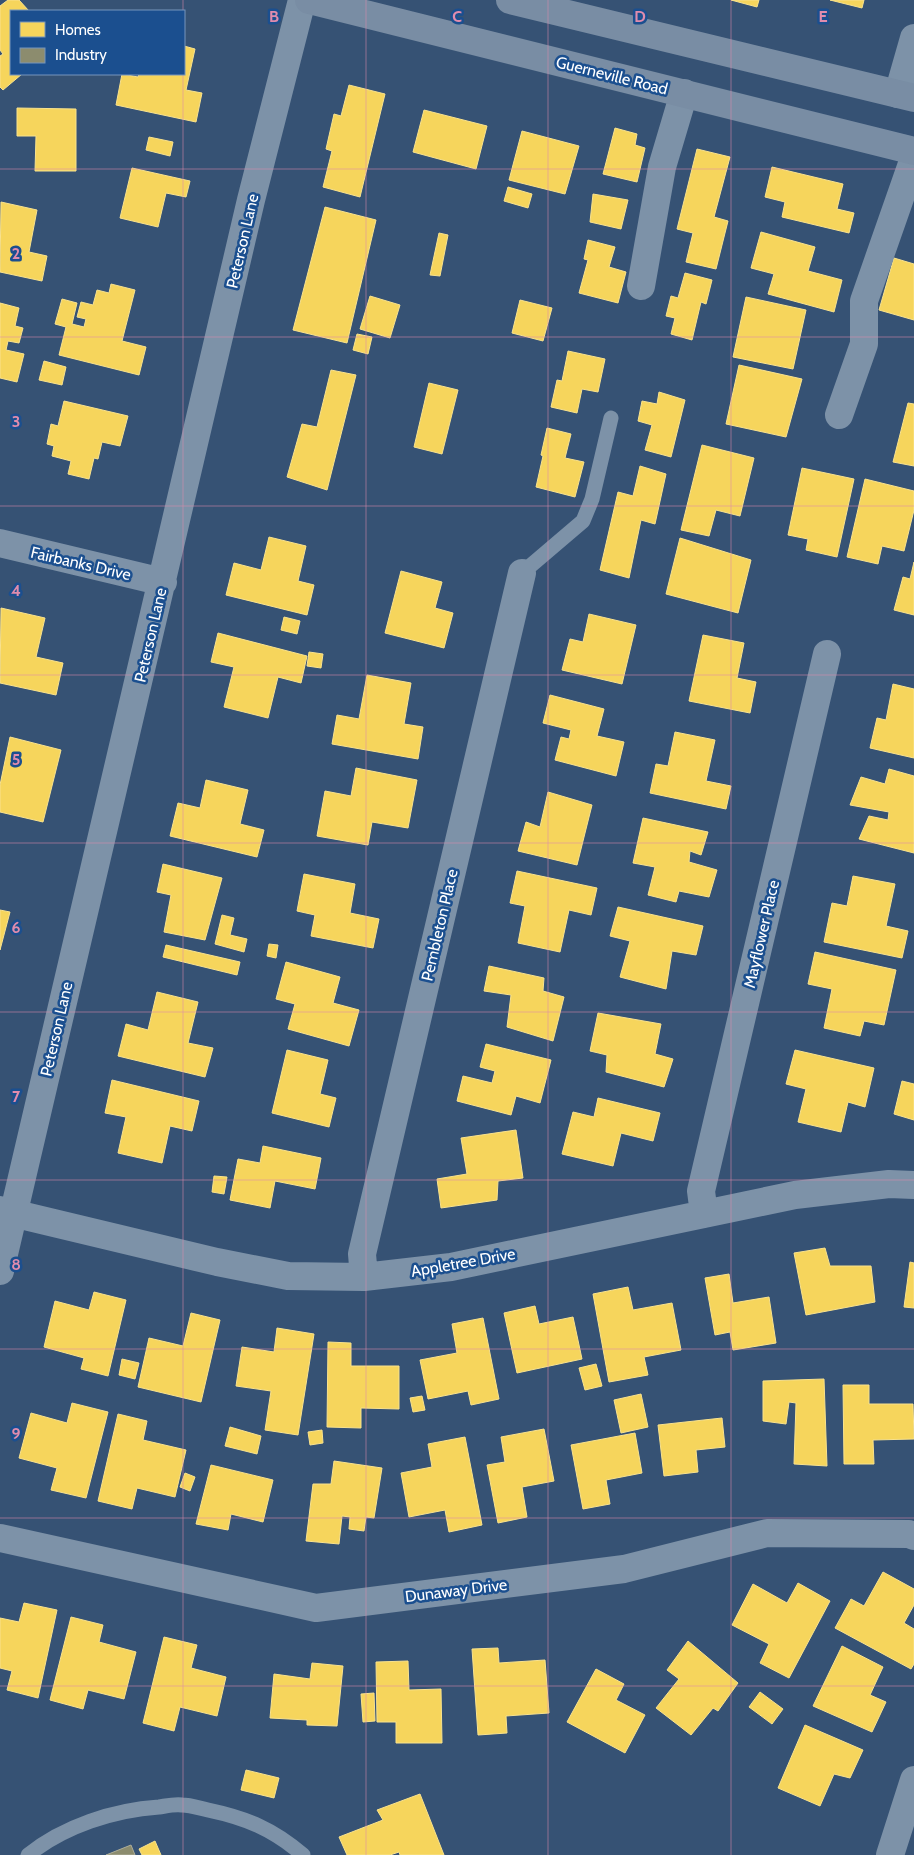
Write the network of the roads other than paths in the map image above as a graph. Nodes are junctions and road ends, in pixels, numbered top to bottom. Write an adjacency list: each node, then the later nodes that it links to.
1 (302, 0): 14 (street, Peterson Lane)
2 (309, 0): 5 (main road, Guerneville Road)
3 (510, 0): 6 (main road)
4 (914, 38): 6 (street)
5 (684, 93): 7 (main road, Guerneville Road); 9 (street)
6 (906, 96)
7 (914, 151)
8 (914, 158): 10 (street)
9 (641, 286)
10 (839, 415)
11 (611, 418): 13 (lane)
12 (0, 543): 14 (street, Fairbanks Drive)
13 (522, 572): 20 (street, Pembleton Place)
14 (163, 582): 17 (street, Peterson Lane)
15 (827, 654): 18 (street, Mayflower Place)
16 (914, 1185): 18 (street, Appletree Drive)
17 (6, 1212): 19 (street, Peterson Lane); 20 (street, Appletree Drive)
18 (704, 1214): 20 (street, Appletree Drive)
19 (0, 1271)
20 (364, 1277)
21 (914, 1536): 22 (street, Dunaway Drive)
22 (0, 1538)
23 (914, 1780): 26 (street)
24 (28, 1855): 25 (lane)
25 (303, 1855)
26 (890, 1855)

